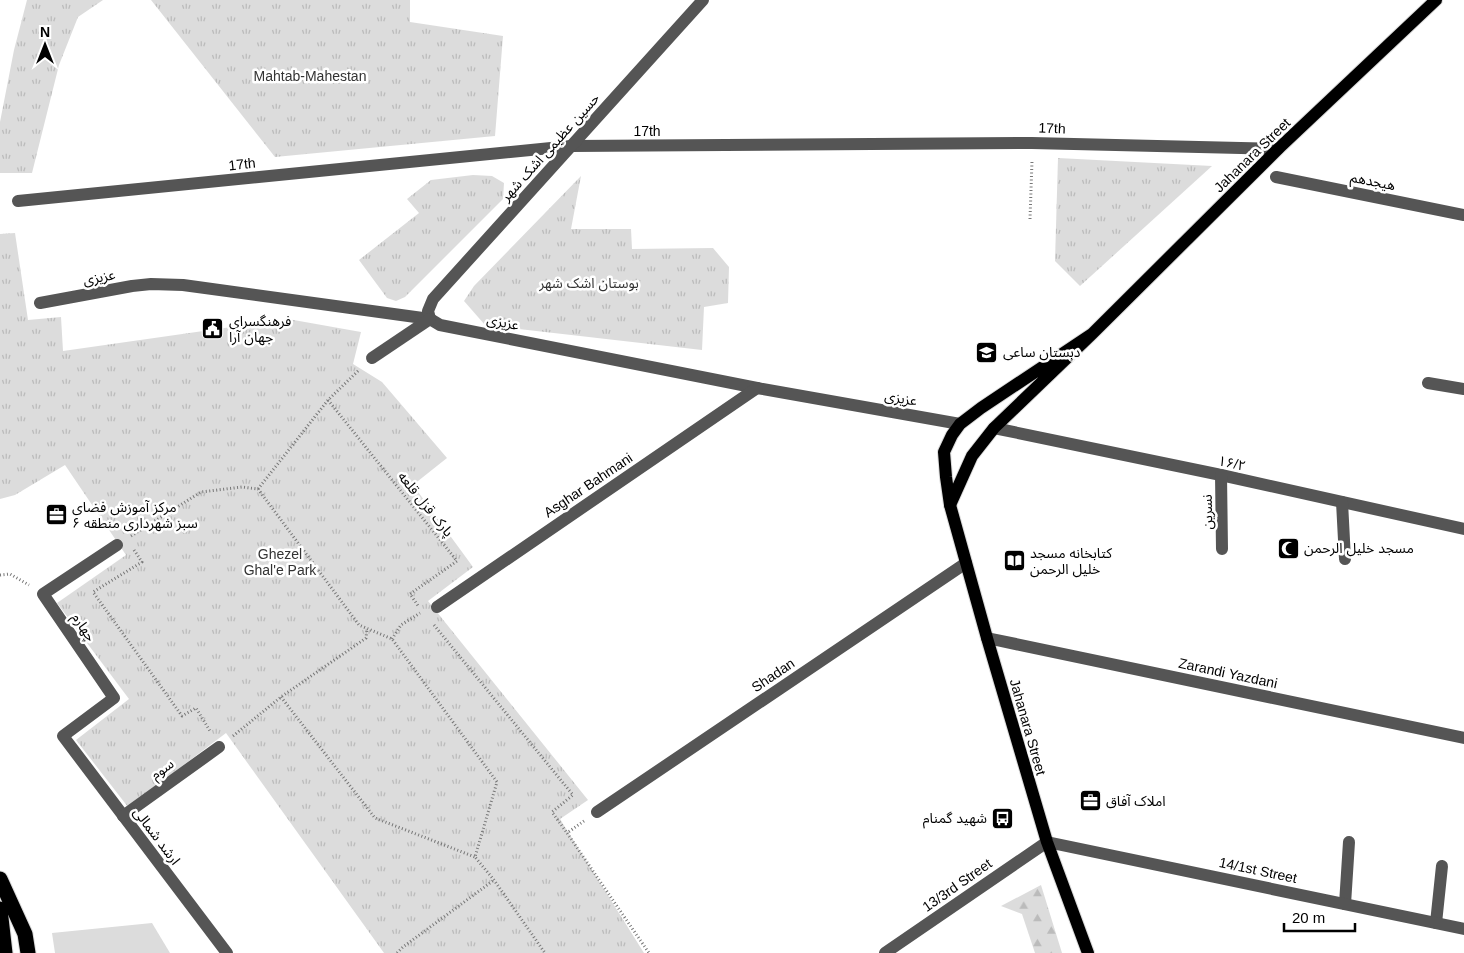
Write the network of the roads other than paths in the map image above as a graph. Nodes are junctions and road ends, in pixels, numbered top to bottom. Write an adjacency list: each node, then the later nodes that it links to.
1 (703, 0): 3 (street, حسین عظیمی اشک شهر)
2 (1436, 0): 4 (main road, Jahanara Street)
3 (571, 146): 4 (street, 17th); 6 (street, 17th); 9 (street, حسین عظیمی اشک شهر)
4 (1278, 150): 10 (main road, Jahanara Street)
5 (1276, 177): 7 (street, هیجدهم)
6 (18, 201)
7 (1464, 215)
8 (40, 303): 9 (street, عزیزی)
9 (430, 319): 11 (street); 13 (street, عزیزی)
10 (1092, 334): 15 (main road); 16 (main road)
11 (372, 358)
12 (1428, 383): 14 (street)
13 (757, 388): 15 (street, عزیزی); 25 (street, Asghar Bahmani)
14 (1464, 389)
15 (960, 424): 19 (main road, Jahanara Street)
16 (994, 428): 17 (street, ۱۶/۲); 19 (main road)
17 (1221, 475): 18 (street, ۱۶/۲); 22 (street, نسرین)
18 (1342, 502): 20 (street, ۱۶/۲); 23 (street)
19 (950, 506): 24 (main road, Jahanara Street)
20 (1464, 529)
21 (122, 542): 27 (street, چهارم)
22 (1222, 549)
23 (1345, 559)
24 (966, 563): 26 (main road, Jahanara Street); 30 (street, Shadan)
25 (437, 607)
26 (987, 638): 28 (street, Zarandi Yazdani); 32 (main road, Jahanara Street)
27 (63, 736): 31 (street, ارشد شمالی)
28 (1464, 738)
29 (219, 747): 31 (street, سوم)
30 (597, 812)
31 (123, 816): 42 (street, ارشد شمالی)
32 (1047, 842): 36 (street, 14/1st Street); 43 (street, 13/3rd Street); 44 (main road, Jahanara Street)
33 (1349, 842): 36 (street)
34 (1442, 866): 38 (street)
35 (0, 879): 41 (highway)
36 (1345, 904): 38 (street, 14/1st Street)
37 (0, 909): 40 (highway)
38 (1436, 923): 39 (street, 14/1st Street)
39 (1464, 928)
40 (5, 953)
41 (28, 953)
42 (227, 953)
43 (885, 953)
44 (1088, 953)

